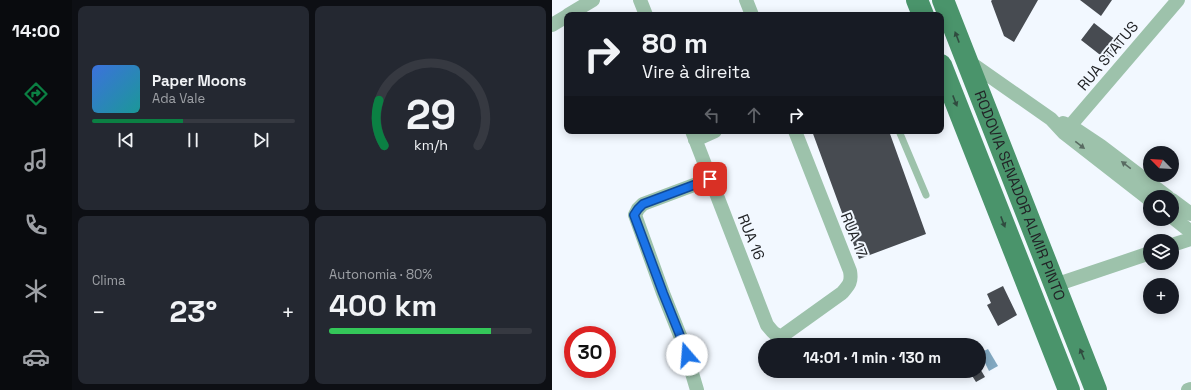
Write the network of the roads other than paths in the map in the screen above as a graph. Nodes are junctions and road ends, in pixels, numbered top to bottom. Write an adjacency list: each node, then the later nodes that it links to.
1 (593, 0): 7 (street)
2 (640, 0): 8 (street)
3 (746, 0): 9 (street)
4 (917, 0): 10 (main road)
5 (943, 0): 13 (main road, RODOVIA SENADOR ALMIR PINTO, one-way to 5)
6 (1178, 0): 15 (street, RUA STATUS)
7 (573, 12)
8 (645, 12)
9 (751, 12)
10 (922, 12)
11 (564, 18): 12 (street)
12 (552, 25)
13 (966, 60): 15 (street); 30 (main road, RODOVIA SENADOR ALMIR PINTO)
14 (944, 73): 34 (main road, RODOVIA SENADOR ALMIR PINTO, one-way to 34)
15 (1067, 129): 20 (street, one-way to 15); 21 (street, one-way to 21)
16 (796, 134): 31 (street, RUA 17)
17 (900, 134): 22 (lane)
18 (693, 135): 19 (street, RUA 16)
19 (710, 179): 31 (street, RUA 16); 33 (street)
20 (1159, 190)
21 (1143, 194)
22 (926, 195)
23 (1179, 205): 24 (street)
24 (1191, 214)
25 (1179, 223): 26 (street)
26 (1191, 232)
27 (1191, 239): 28 (street)
28 (1179, 243)
29 (1143, 255): 30 (street)
30 (1055, 285): 35 (main road, RODOVIA SENADOR ALMIR PINTO, one-way to 30)
31 (793, 328)
32 (1191, 389): 36 (street)
33 (697, 390)
34 (1069, 390)
35 (1096, 390)
36 (1188, 390)

